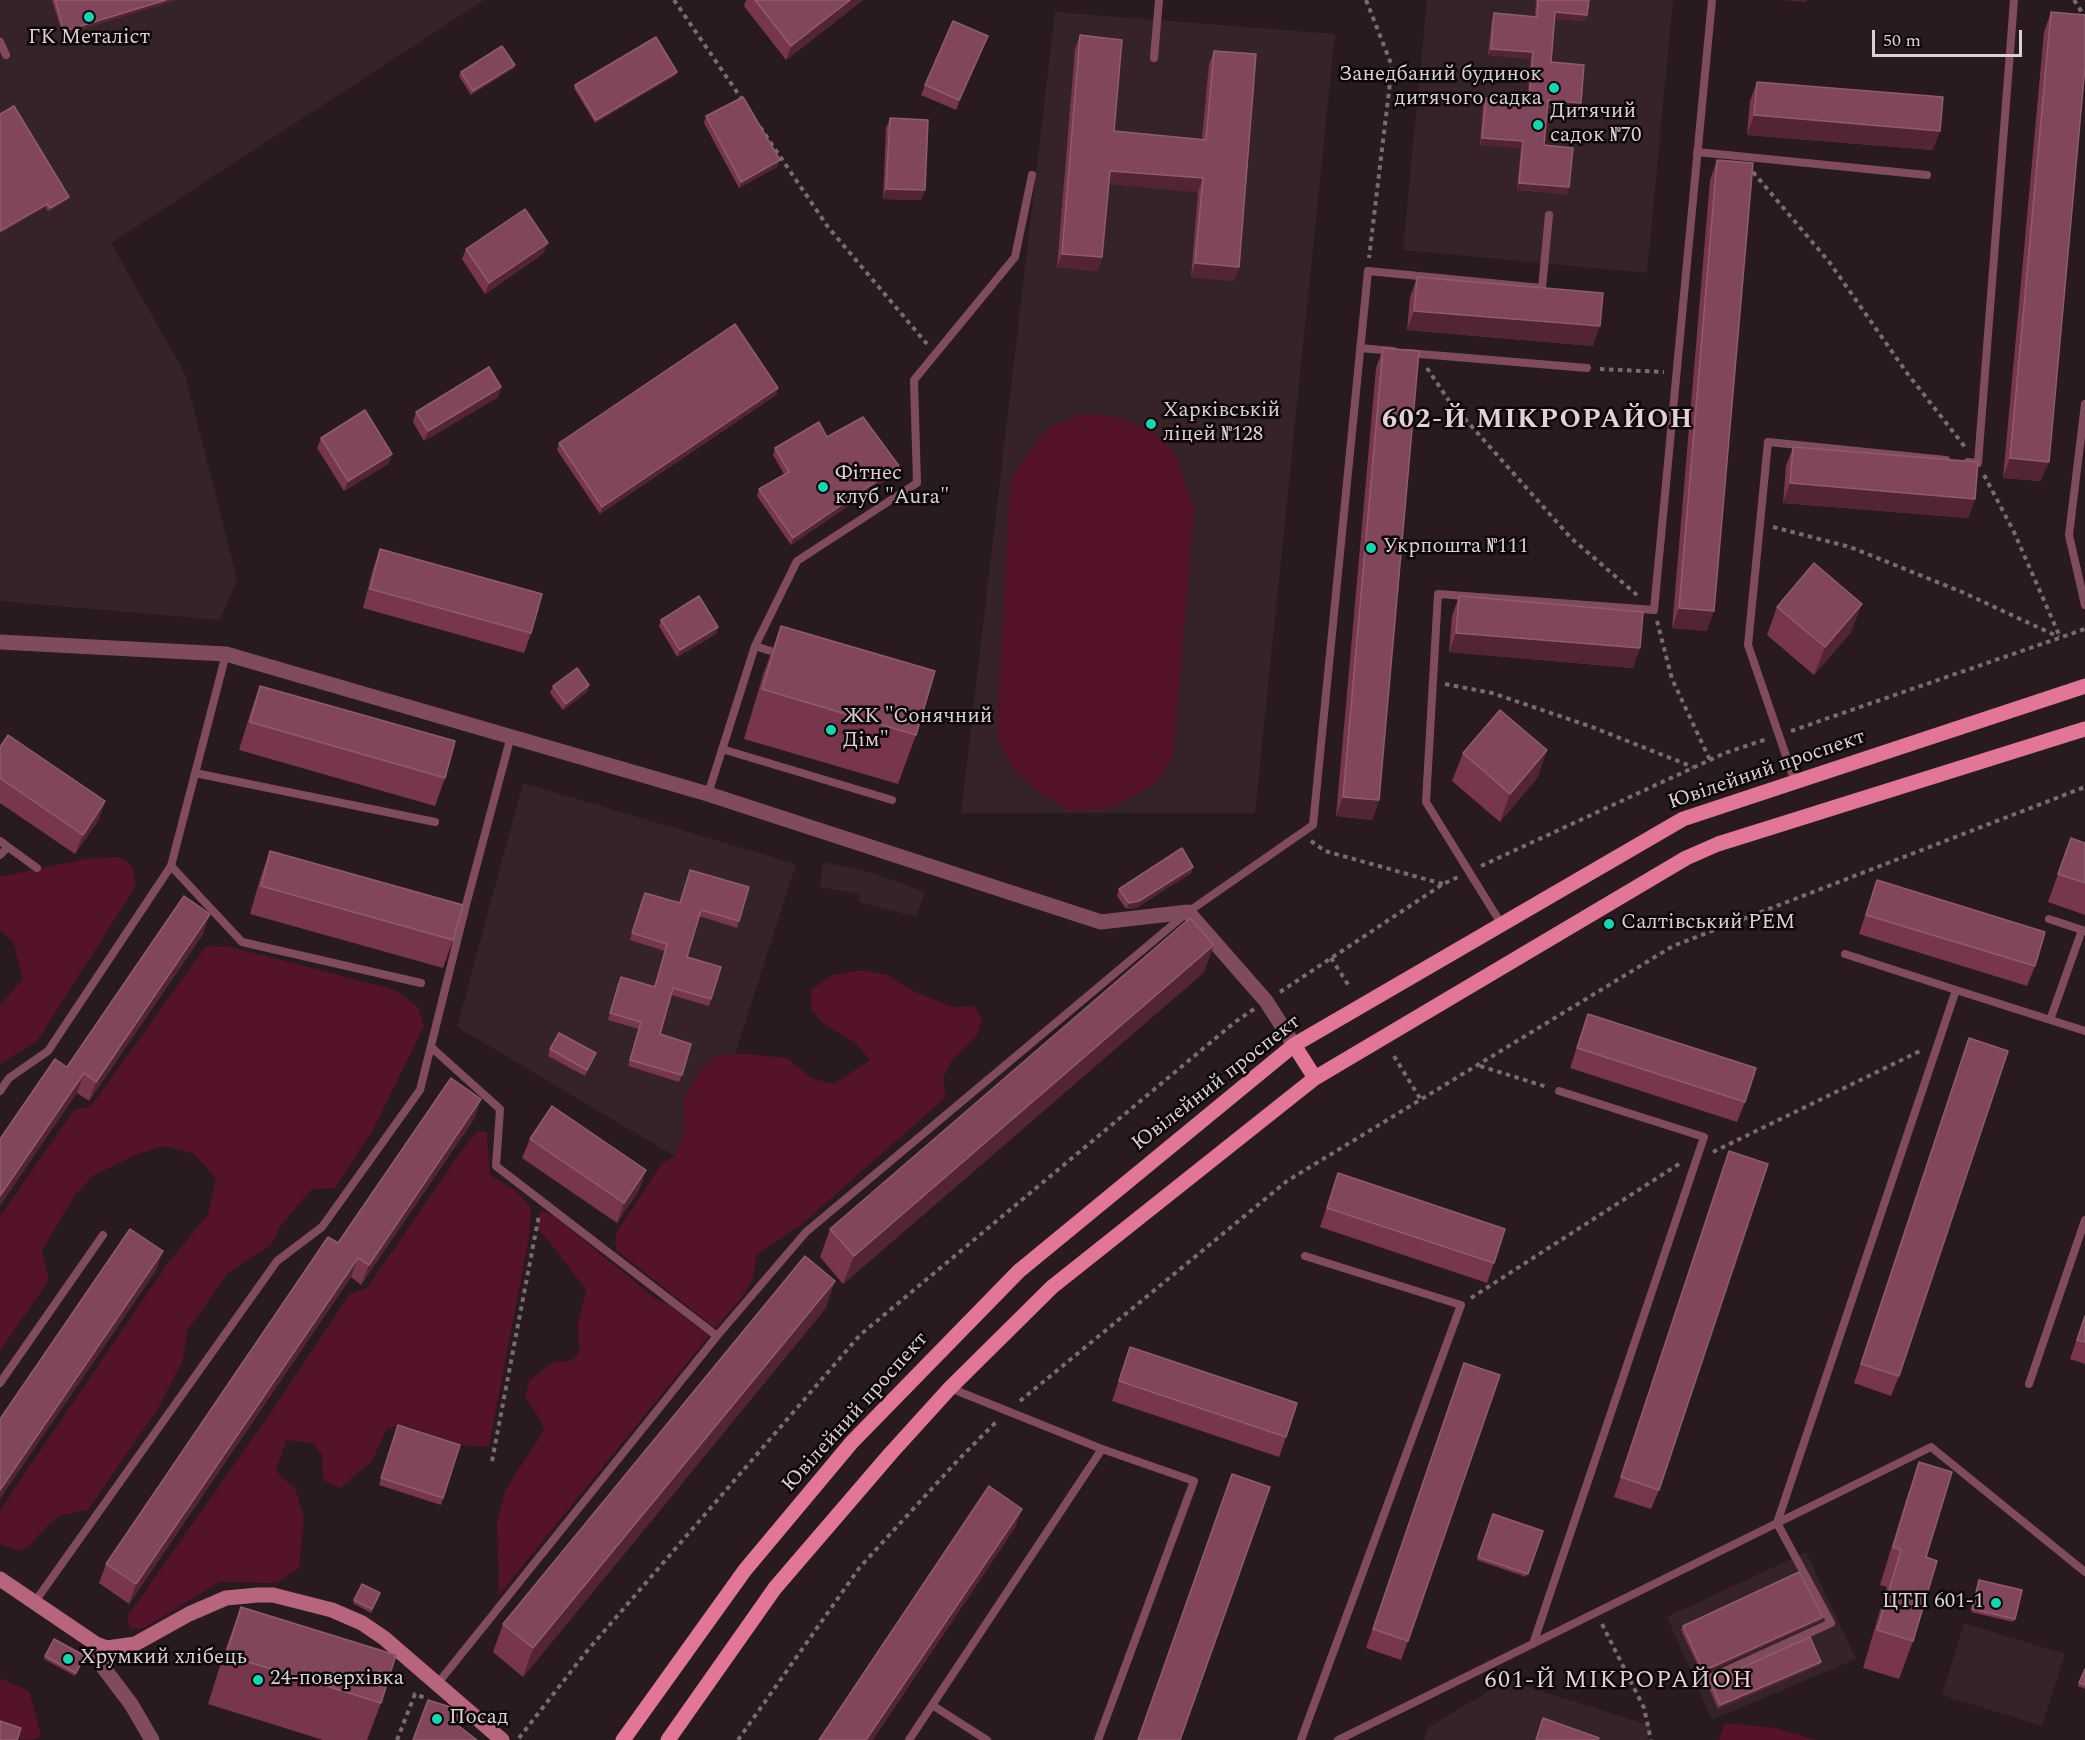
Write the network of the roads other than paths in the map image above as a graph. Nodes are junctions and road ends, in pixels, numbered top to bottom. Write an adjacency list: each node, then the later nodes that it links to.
1 (1158, 0): 6 (lane)
2 (1712, 0): 7 (lane)
3 (2014, 0): 24 (lane)
4 (0, 42): 5 (lane)
5 (6, 55)
6 (1154, 58)
7 (1697, 152): 9 (lane); 35 (lane)
8 (1032, 175): 16 (lane)
9 (1927, 175)
10 (1549, 215): 11 (lane)
11 (1360, 348): 12 (lane); 33 (lane)
12 (1587, 369)
13 (2085, 404): 14 (lane)
14 (2085, 605)
15 (0, 642): 17 (street)
16 (755, 646): 18 (lane); 22 (lane)
17 (226, 654): 21 (street); 23 (lane)
18 (788, 656)
19 (2085, 686): 24 (main road, Ювілейний проспект)
20 (2085, 729): 44 (main road)
21 (511, 736): 25 (street); 43 (lane)
22 (723, 749): 25 (lane); 26 (lane)
23 (195, 773): 27 (lane); 31 (lane)
24 (1795, 782): 35 (main road, Ювілейний проспект)
25 (708, 794): 33 (street)
26 (892, 800)
27 (435, 822)
28 (0, 841): 29 (lane)
29 (8, 847): 30 (lane); 32 (lane)
30 (0, 855)
31 (171, 866): 38 (lane); 45 (lane)
32 (37, 868)
33 (1188, 912): 42 (street); 50 (lane)
34 (2049, 919): 36 (lane)
35 (1502, 924): 42 (main road, Ювілейний проспект)
36 (2084, 931): 40 (lane)
37 (1845, 954): 39 (lane)
38 (421, 983)
39 (1956, 990): 40 (lane); 55 (lane)
40 (2050, 1020): 41 (lane)
41 (2085, 1031)
42 (1294, 1045): 44 (main road); 66 (main road, Ювілейний проспект)
43 (431, 1047): 50 (lane); 58 (lane)
44 (1315, 1078): 53 (main road)
45 (0, 1091)
46 (1559, 1091): 60 (lane)
47 (2085, 1220): 52 (lane)
48 (103, 1234): 51 (lane)
49 (1305, 1256): 71 (lane)
50 (717, 1336): 62 (lane)
51 (0, 1383)
52 (2029, 1384)
53 (950, 1389): 54 (lane); 67 (main road)
54 (1102, 1449): 63 (lane); 70 (lane)
55 (1778, 1523): 56 (lane); 60 (lane); 61 (lane)
56 (2085, 1572)
57 (0, 1580): 58 (street)
58 (34, 1603): 59 (street)
59 (96, 1644): 62 (street); 64 (street)
60 (1533, 1644): 72 (lane)
61 (1703, 1681)
62 (438, 1683): 65 (street)
63 (932, 1705): 68 (lane); 69 (lane)
64 (152, 1740)
65 (502, 1740)
66 (623, 1740)
67 (668, 1740)
68 (909, 1740)
69 (987, 1740)
70 (1098, 1740)
71 (1301, 1740)
72 (1338, 1740)

